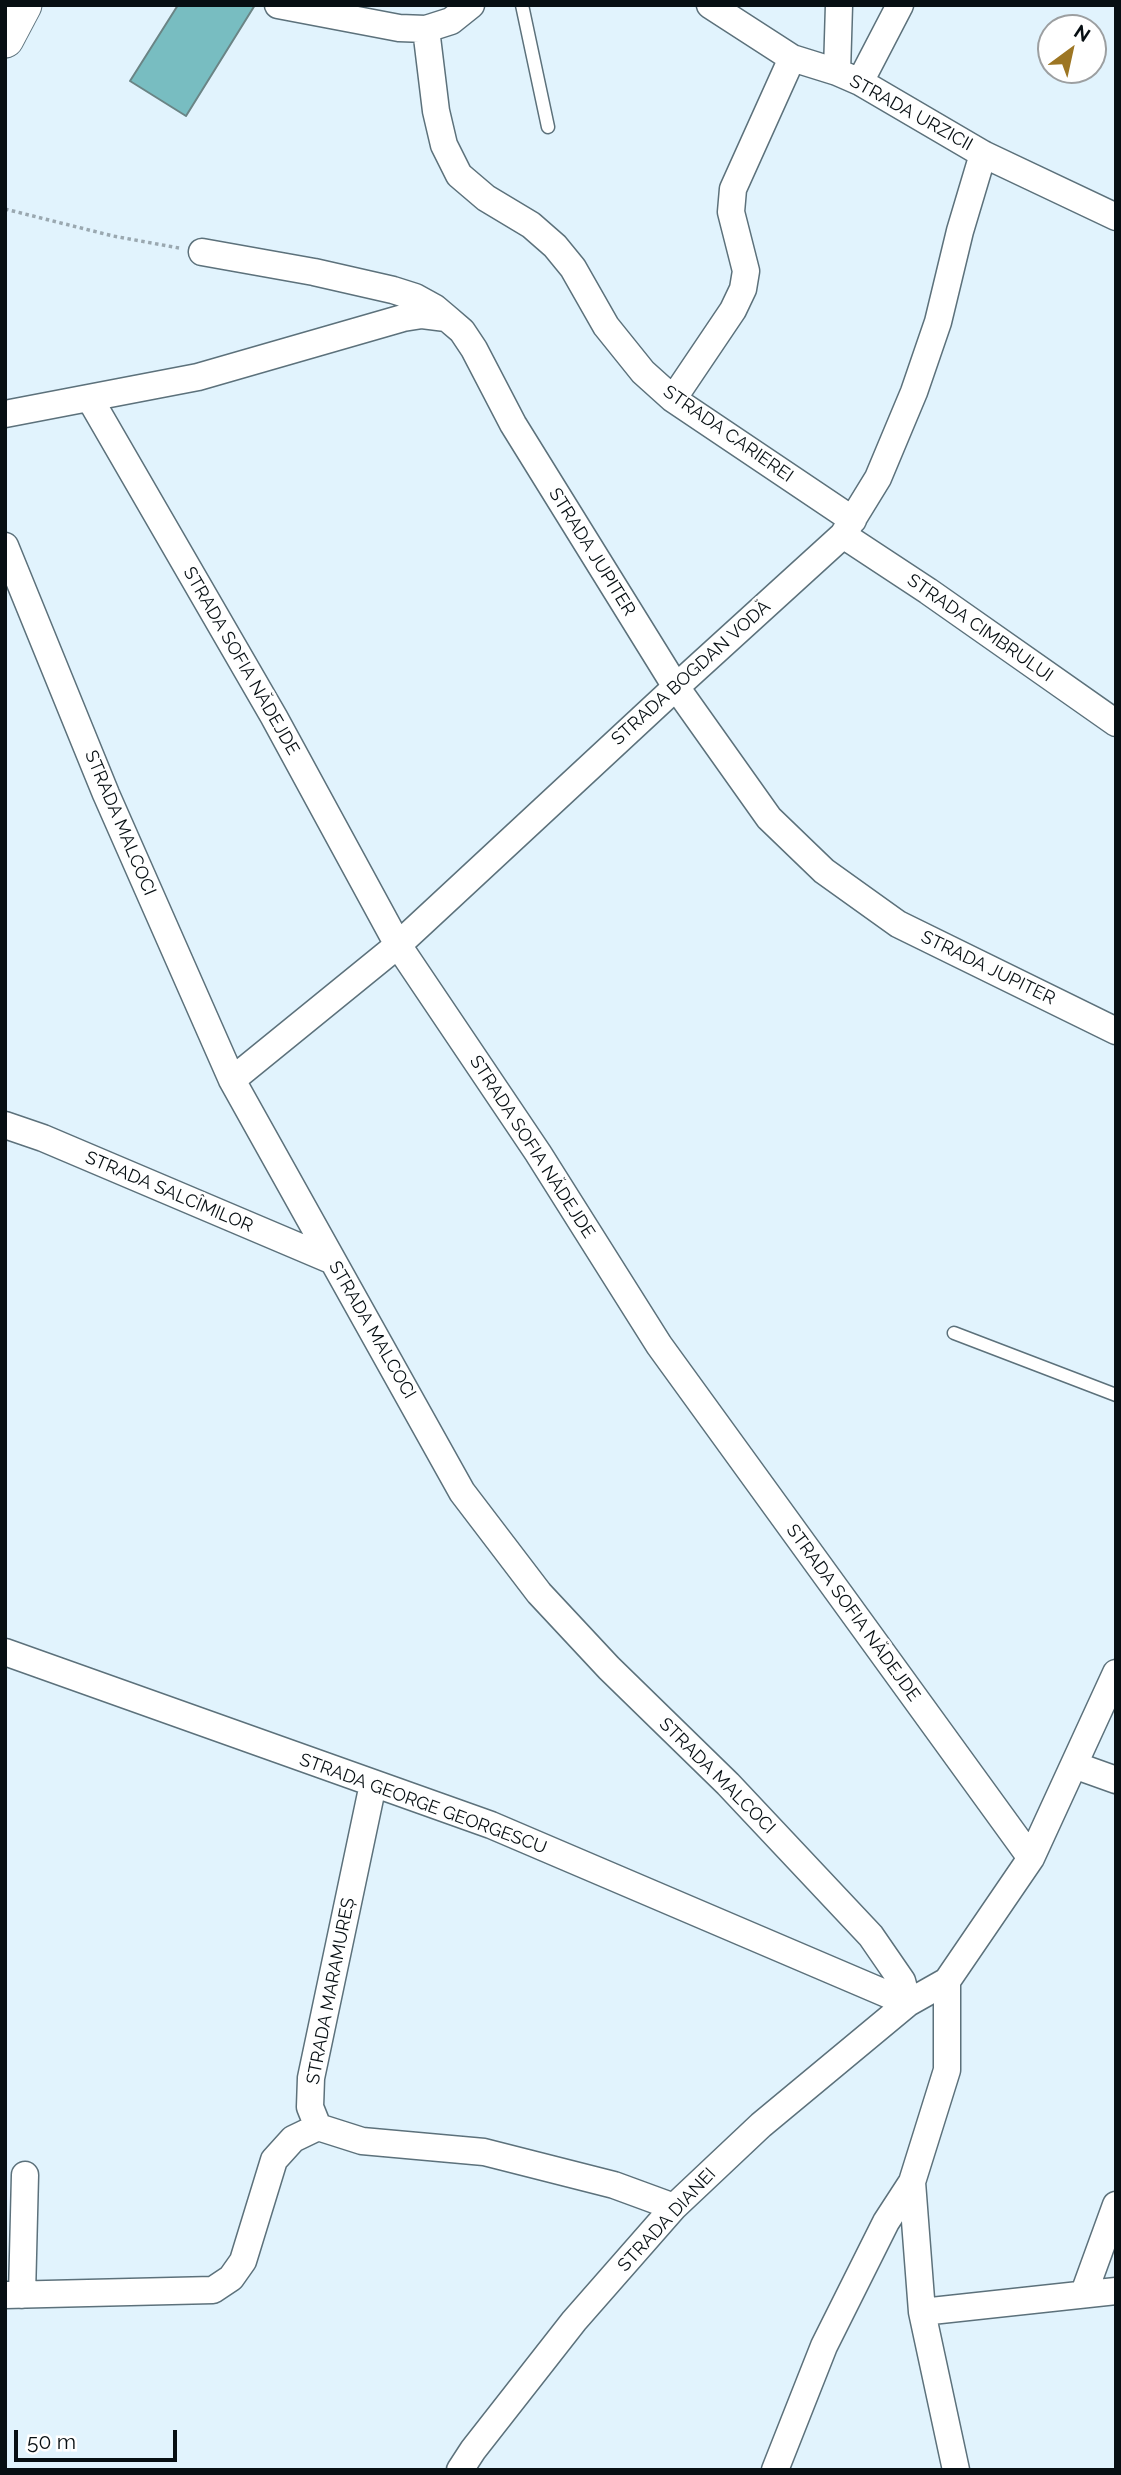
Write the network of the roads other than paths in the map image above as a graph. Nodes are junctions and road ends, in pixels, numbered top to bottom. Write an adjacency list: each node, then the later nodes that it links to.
1 (23, 5): 9 (street)
2 (278, 5): 8 (street)
3 (471, 5): 8 (street)
4 (522, 5): 12 (lane)
5 (710, 5): 10 (street, STRADA URZICII)
6 (839, 5): 11 (street)
7 (900, 5): 11 (street)
8 (426, 29): 18 (street, STRADA CARIEREI)
9 (5, 39)
10 (792, 58): 11 (street, STRADA URZICII); 18 (street)
11 (848, 77): 13 (street, STRADA URZICII)
12 (548, 127)
13 (983, 153): 14 (street, STRADA URZICII); 20 (street, STRADA BOGDAN VODĂ)
14 (1116, 217)
15 (202, 251): 16 (street, STRADA JUPITER)
16 (448, 319): 17 (street); 22 (street, STRADA JUPITER)
17 (90, 399): 19 (street); 24 (street, STRADA SOFIA NĂDEJDE)
18 (673, 399): 20 (street, STRADA CARIEREI)
19 (5, 414)
20 (848, 528): 22 (street, STRADA BOGDAN VODĂ); 23 (street, STRADA CIMBRULUI)
21 (5, 546): 26 (street, STRADA MALCOCI)
22 (676, 687): 24 (street, STRADA BOGDAN VODĂ); 25 (street, STRADA JUPITER)
23 (1116, 723)
24 (398, 945): 26 (street, STRADA BOGDAN VODĂ); 36 (street, STRADA SOFIA NĂDEJDE)
25 (1116, 1031)
26 (232, 1080): 28 (street, STRADA MALCOCI)
27 (5, 1125): 28 (street, STRADA SALCÎMILOR)
28 (332, 1261): 38 (street, STRADA MALCOCI)
29 (954, 1333): 30 (lane)
30 (1116, 1395)
31 (5, 1652): 35 (street, STRADA GEORGE GEORGESCU)
32 (1116, 1673): 33 (street)
33 (1074, 1765): 34 (street); 36 (street)
34 (1116, 1780)
35 (373, 1784): 38 (street, STRADA GEORGE GEORGESCU); 39 (street, STRADA MARAMUREȘ)
36 (1031, 1858): 37 (street)
37 (947, 1981): 38 (street); 41 (street)
38 (908, 2003): 43 (street, STRADA DIANEI)
39 (318, 2127): 43 (street); 46 (street)
40 (25, 2175): 46 (street)
41 (912, 2182): 47 (street); 49 (street)
42 (1116, 2205): 45 (street)
43 (674, 2207): 48 (street, STRADA DIANEI)
44 (1116, 2291): 45 (street)
45 (1084, 2293): 47 (street)
46 (14, 2295)
47 (922, 2312): 50 (street)
48 (460, 2470)
49 (775, 2470)
50 (957, 2470)

